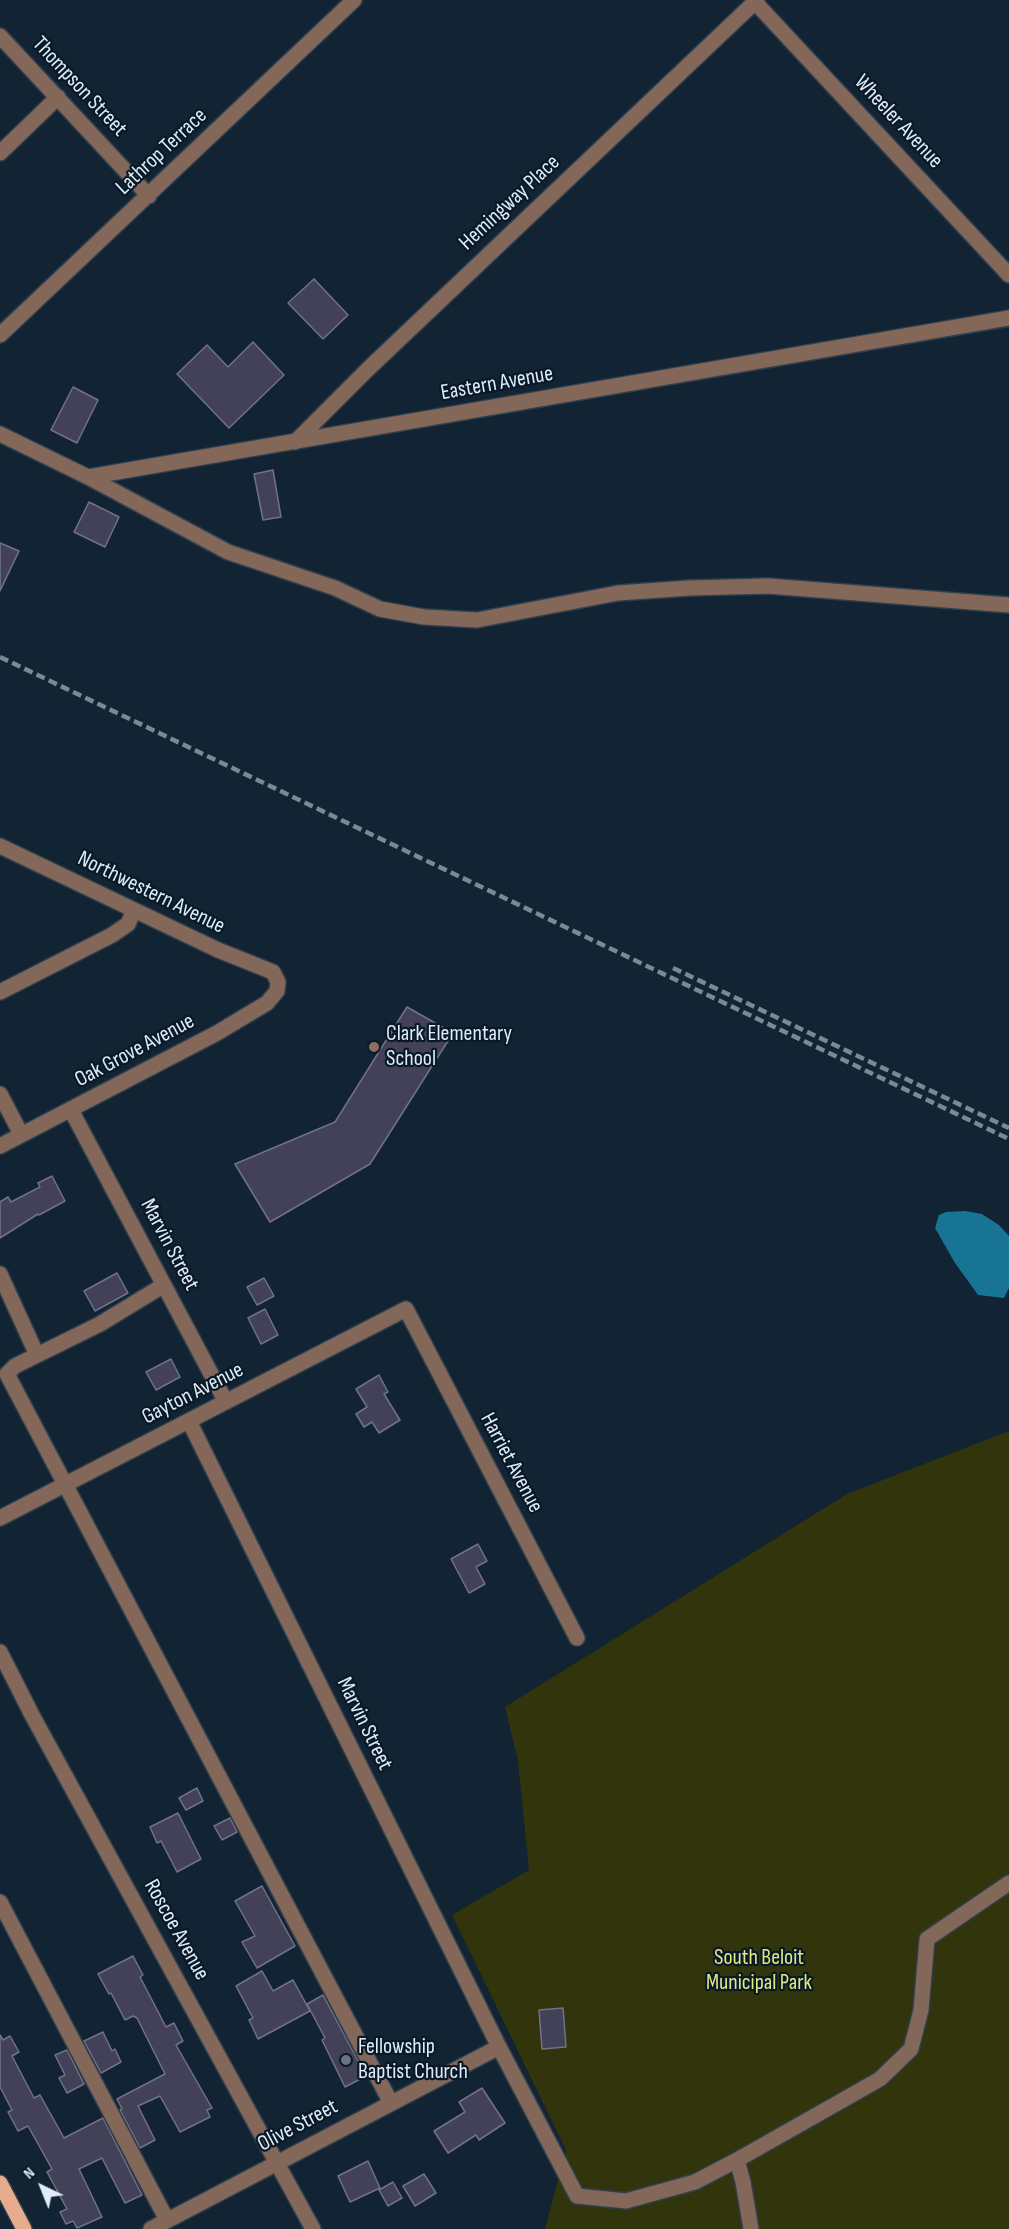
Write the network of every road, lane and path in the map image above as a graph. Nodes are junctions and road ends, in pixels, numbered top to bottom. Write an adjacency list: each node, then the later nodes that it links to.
1 (354, 0): 6 (street, Lathrop Terrace)
2 (755, 1): 7 (street, Wheeler Avenue); 11 (street, Hemingway Place)
3 (0, 36): 4 (street, Thompson Street)
4 (58, 97): 5 (street); 6 (street, Thompson Street)
5 (0, 153)
6 (149, 196): 9 (street, Lathrop Terrace)
7 (1009, 275)
8 (1009, 318): 11 (street, Eastern Avenue)
9 (0, 335)
10 (0, 435): 12 (street)
11 (295, 442): 12 (street, Eastern Avenue)
12 (88, 477): 13 (street)
13 (1009, 605)
14 (0, 846): 15 (street, Northwestern Avenue)
15 (134, 910): 16 (street, Northwestern Avenue); 17 (street)
16 (278, 982): 19 (street, Oak Grove Avenue)
17 (0, 992)
18 (0, 1094): 20 (street)
19 (71, 1110): 20 (street, Oak Grove Avenue); 23 (street, Marvin Street)
20 (21, 1134): 21 (street, Oak Grove Avenue)
21 (0, 1146)
22 (0, 1274): 25 (street)
23 (164, 1285): 25 (street); 26 (street, Marvin Street)
24 (406, 1309): 26 (street, Gayton Avenue); 30 (street, Harriet Avenue)
25 (38, 1355): 28 (street)
26 (226, 1402): 27 (street, Gayton Avenue)
27 (189, 1421): 28 (street, Gayton Avenue); 34 (street, Marvin Street)
28 (66, 1484): 29 (street, Gayton Avenue); 35 (street)
29 (0, 1518)
30 (577, 1638)
31 (0, 1652): 37 (street, Roscoe Avenue)
32 (1009, 1883): 36 (street)
33 (0, 1902): 39 (street)
34 (499, 2047): 35 (street, Olive Street); 36 (street, Marvin Street)
35 (391, 2103): 37 (street, Olive Street)
36 (737, 2160): 43 (street)
37 (278, 2163): 39 (street, Olive Street); 42 (street, Roscoe Avenue)
38 (0, 2183): 40 (main road)
39 (167, 2220): 41 (street, Olive Street)
40 (24, 2229)
41 (151, 2229)
42 (313, 2229)
43 (751, 2229)

